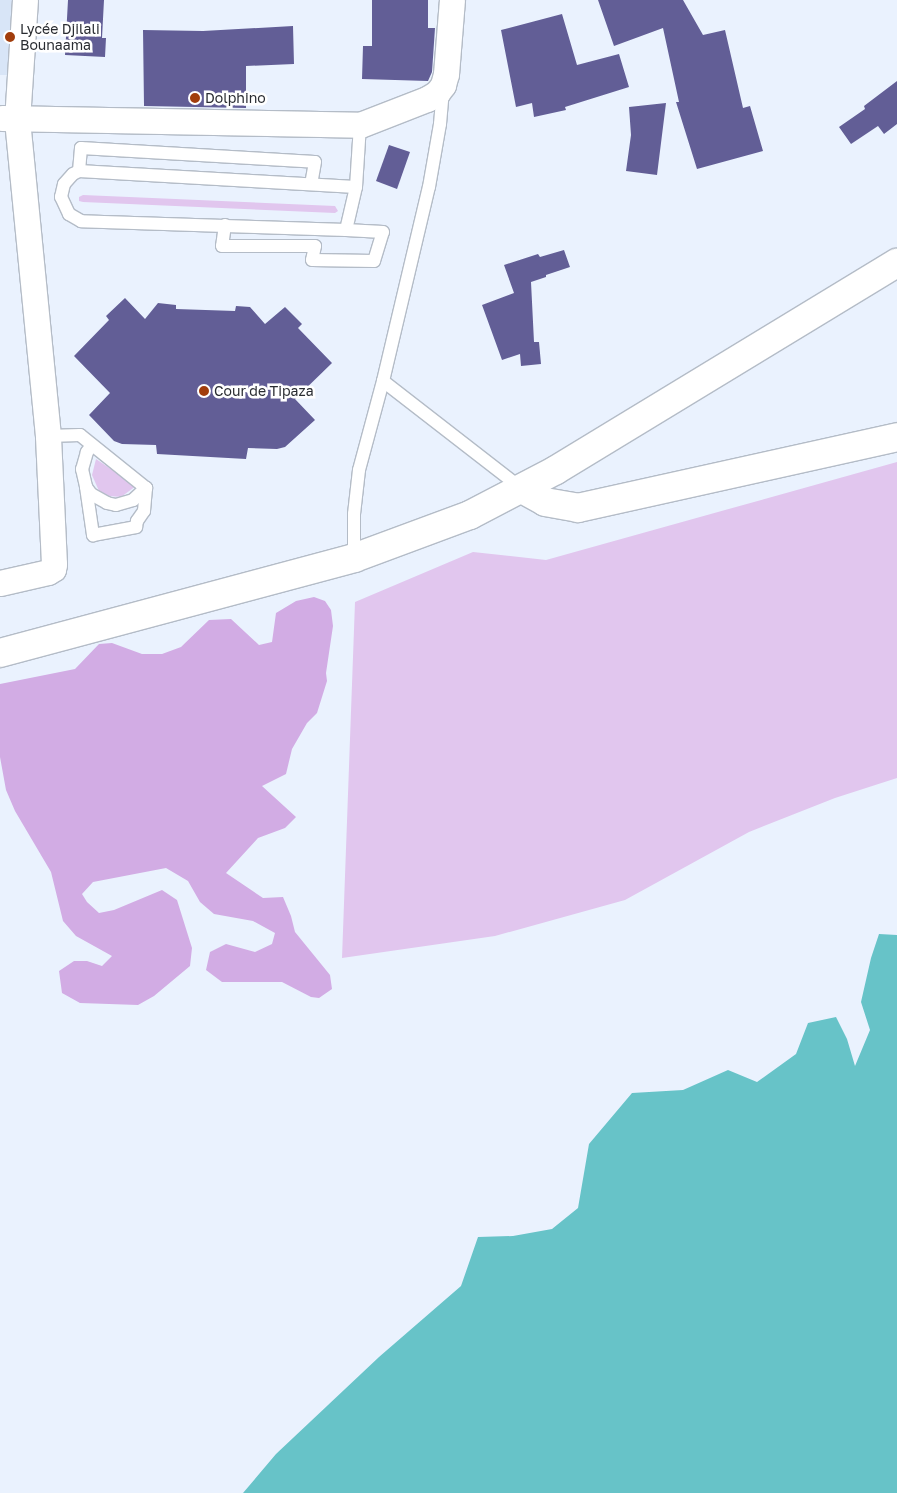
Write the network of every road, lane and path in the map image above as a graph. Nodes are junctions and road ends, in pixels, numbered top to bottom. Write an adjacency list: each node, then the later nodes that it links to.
1 (25, 0): 4 (street)
2 (452, 0): 3 (street)
3 (443, 85): 5 (street); 12 (lane)
4 (8, 119): 5 (street); 13 (street)
5 (360, 125): 8 (lane)
6 (79, 171): 7 (lane); 7 (lane); 9 (lane)
7 (311, 184): 8 (lane)
8 (356, 187): 10 (lane)
9 (225, 225): 10 (lane); 10 (lane)
10 (346, 230)
11 (897, 263): 18 (main road)
12 (383, 382): 18 (lane); 19 (lane)
13 (48, 436): 15 (lane); 20 (street)
14 (897, 437): 18 (main road)
15 (92, 445): 16 (lane); 17 (lane)
16 (86, 487): 17 (lane); 17 (lane)
17 (146, 488)
18 (522, 489): 19 (main road)
19 (354, 558): 21 (main road)
20 (0, 584)
21 (0, 653)

